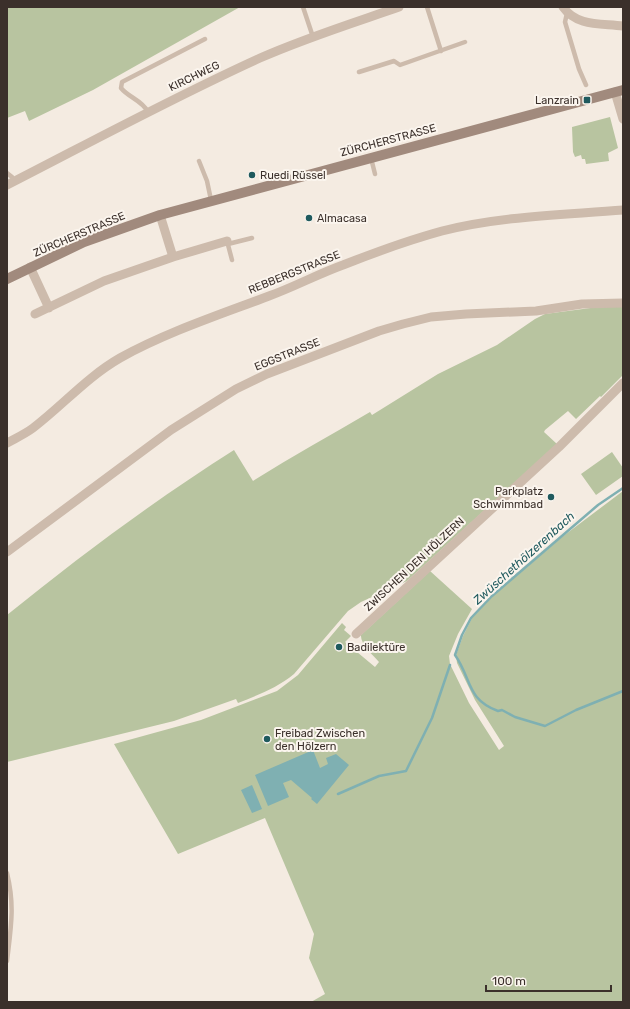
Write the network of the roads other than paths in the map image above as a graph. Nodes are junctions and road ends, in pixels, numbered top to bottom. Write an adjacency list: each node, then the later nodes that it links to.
1 (303, 7): 6 (lane)
2 (399, 7): 6 (street, KIRCHWEG)
3 (427, 7): 9 (lane)
4 (565, 10): 5 (street); 11 (lane)
5 (623, 26)
6 (313, 37): 13 (street, KIRCHWEG)
7 (205, 39): 13 (lane)
8 (465, 42): 9 (lane)
9 (441, 51): 10 (lane)
10 (359, 72)
11 (586, 85)
12 (619, 91): 14 (street); 15 (main road, ZÜRCHERSTRASSE)
13 (148, 112): 19 (street, KIRCHWEG)
14 (623, 119)
15 (371, 158): 18 (lane); 20 (main road, ZÜRCHERSTRASSE)
16 (199, 161): 20 (lane)
17 (7, 173): 19 (lane)
18 (375, 174)
19 (10, 183)
20 (211, 200): 22 (main road, ZÜRCHERSTRASSE)
21 (623, 210): 33 (street, REBBERGSTRASSE)
22 (160, 215): 25 (street); 27 (main road, ZÜRCHERSTRASSE)
23 (252, 238): 24 (lane)
24 (228, 243): 25 (street); 26 (lane)
25 (173, 257): 30 (street)
26 (232, 260)
27 (30, 267): 28 (main road, ZÜRCHERSTRASSE); 30 (street, ZÜRCHERSTRASSE)
28 (7, 279)
29 (623, 304): 34 (street, EGGSTRASSE)
30 (49, 308): 31 (street)
31 (35, 314)
32 (623, 383): 35 (street, ZWISCHEN DEN HÖLZERN)
33 (7, 443)
34 (7, 552)
35 (356, 634)
36 (7, 873): 37 (lane)
37 (7, 961)

